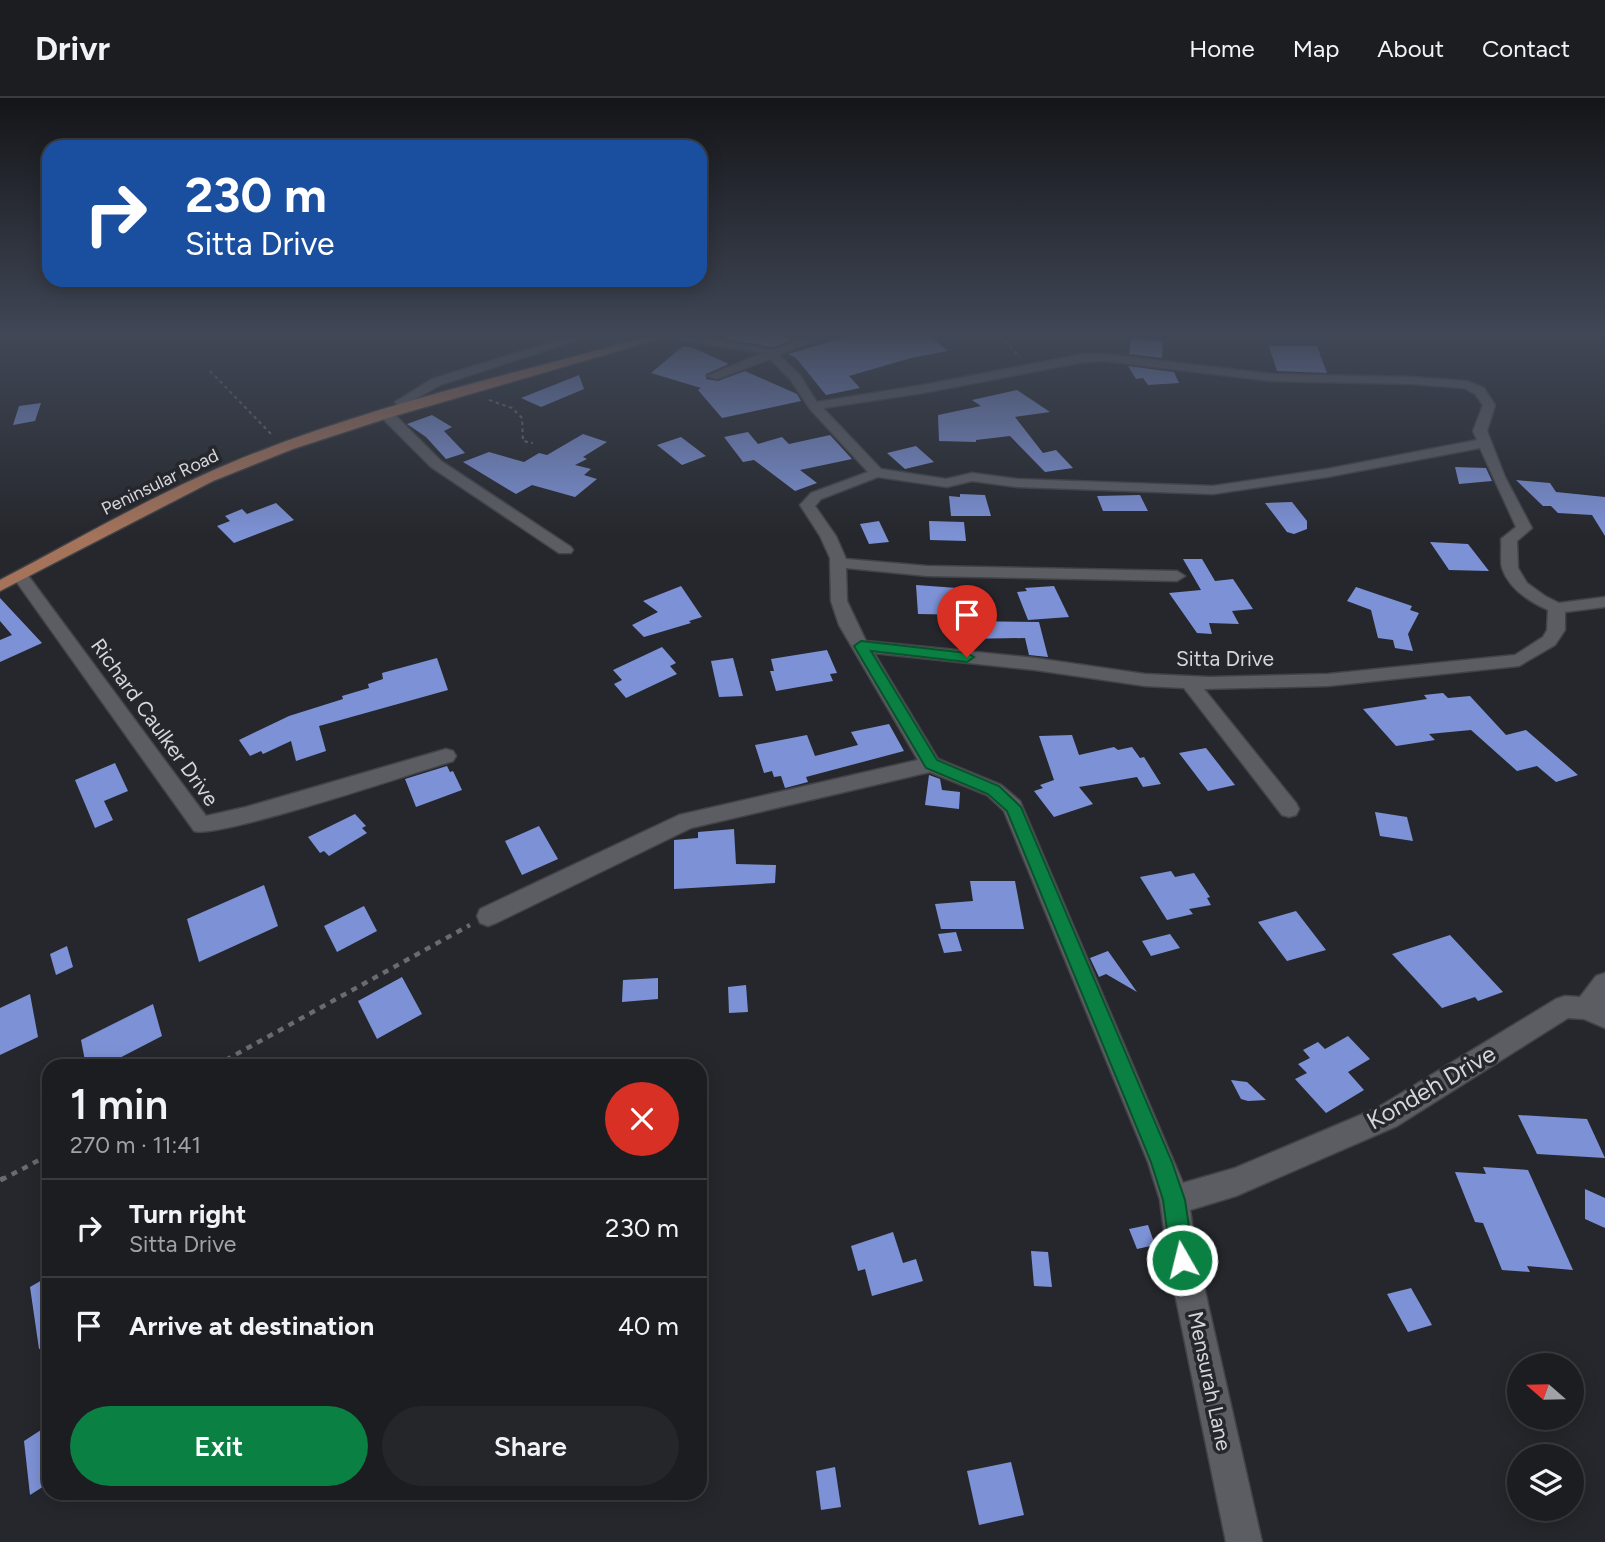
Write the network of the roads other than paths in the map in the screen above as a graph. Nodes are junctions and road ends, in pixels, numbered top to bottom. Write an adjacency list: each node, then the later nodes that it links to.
1 (400, 402): 12 (main road, Peninsular Road)
2 (427, 402): 7 (main road, Peninsular Road)
3 (812, 402): 6 (street)
4 (835, 402): 6 (street)
5 (1487, 402): 8 (street)
6 (814, 406): 9 (street)
7 (386, 414): 10 (street); 14 (main road, Peninsular Road)
8 (1484, 443): 9 (street); 17 (street)
9 (877, 473): 11 (street)
10 (565, 550)
11 (838, 563): 13 (street); 18 (street)
12 (0, 575)
13 (1177, 576)
14 (21, 577): 15 (main road, Peninsular Road); 20 (street, Richard Caulker Drive)
15 (0, 586)
16 (1605, 602): 17 (street)
17 (1557, 608): 19 (street, Sitta Drive)
18 (861, 646): 19 (street, Sitta Drive); 21 (street)
19 (1189, 682): 22 (street)
20 (446, 756)
21 (931, 764): 23 (street); 26 (street, Mensurah Lane)
22 (1289, 809)
23 (488, 916)
24 (1605, 984): 25 (street)
25 (1596, 1013): 26 (street, Kondeh Drive)
26 (1174, 1200): 27 (street, Mensurah Lane)
27 (1244, 1542)

